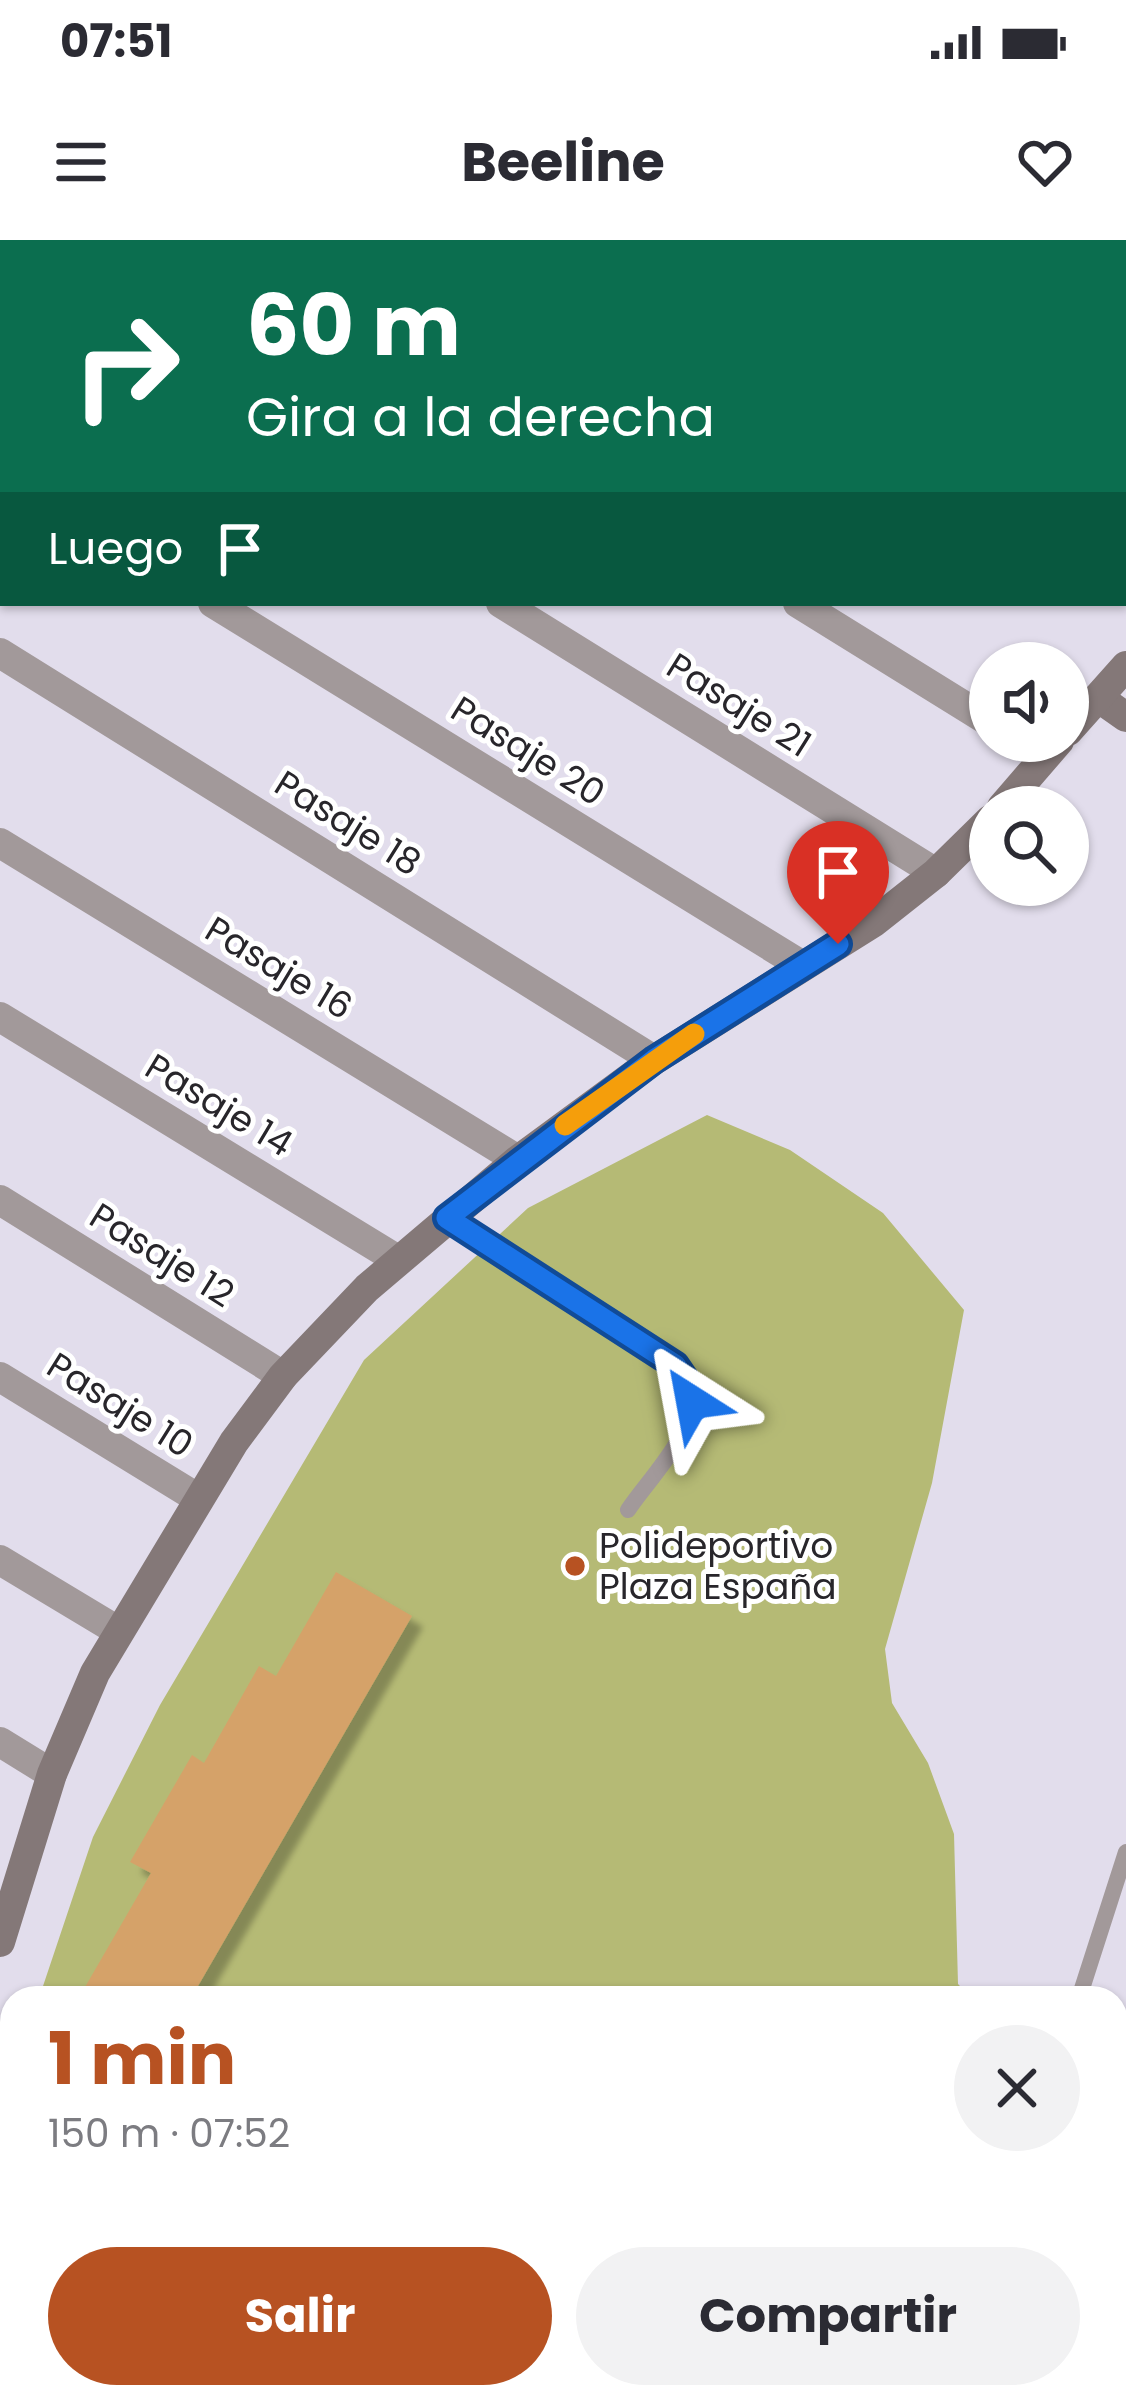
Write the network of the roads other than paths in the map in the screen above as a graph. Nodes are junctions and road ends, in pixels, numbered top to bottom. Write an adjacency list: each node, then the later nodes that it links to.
1 (218, 606): 13 (street, Pasaje 20)
2 (506, 606): 12 (street, Pasaje 21)
3 (803, 606): 7 (street)
4 (0, 653): 15 (street, Pasaje 18)
5 (1126, 666): 6 (street)
6 (1099, 698): 8 (street); 9 (street)
7 (969, 709)
8 (1089, 709)
9 (1126, 717)
10 (969, 841): 12 (street)
11 (0, 843): 16 (street, Pasaje 16)
12 (936, 873): 13 (street)
13 (803, 966): 15 (street)
14 (0, 1017): 19 (street, Pasaje 14)
15 (654, 1060): 16 (street)
16 (518, 1160): 18 (street)
17 (0, 1200): 20 (street, Pasaje 12)
18 (447, 1218): 19 (street); 23 (lane)
19 (398, 1260): 20 (street)
20 (283, 1376): 22 (street)
21 (0, 1377): 22 (street, Pasaje 10)
22 (199, 1499): 25 (street)
23 (628, 1510)
24 (0, 1560): 25 (street)
25 (118, 1631): 27 (street)
26 (0, 1742): 27 (street)
27 (52, 1774): 29 (street)
28 (1126, 1852): 30 (lane)
29 (2, 1930)
30 (1083, 1986)

